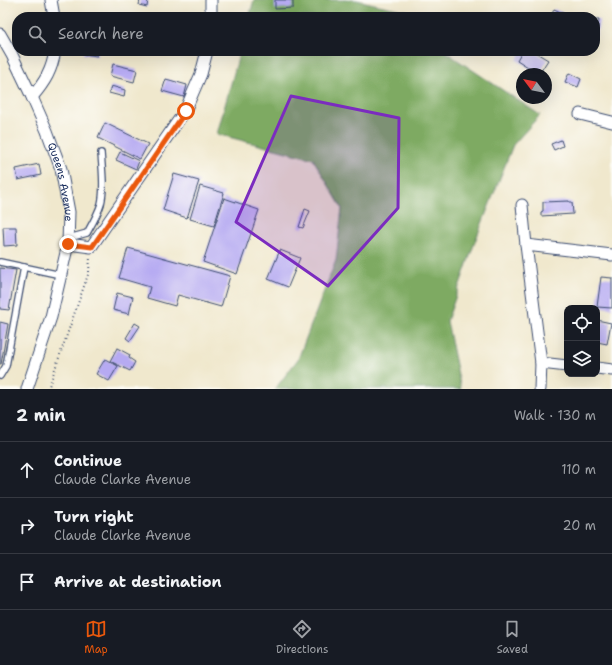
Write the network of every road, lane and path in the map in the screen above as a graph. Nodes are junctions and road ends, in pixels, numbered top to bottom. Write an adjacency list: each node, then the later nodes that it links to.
1 (51, 0): 3 (street)
2 (211, 0): 4 (street)
3 (53, 12)
4 (211, 12)
5 (0, 34): 6 (street, Queens Avenue)
6 (12, 55)
7 (12, 56): 10 (street, Queens Avenue)
8 (54, 56): 10 (street)
9 (206, 56): 17 (street)
10 (32, 97): 15 (street, Queens Avenue)
11 (580, 114): 12 (street)
12 (612, 122)
13 (101, 153): 15 (lane)
14 (522, 205): 16 (street)
15 (68, 241): 17 (street); 21 (street, Queens Avenue)
16 (526, 245): 18 (street); 22 (street)
17 (92, 247): 28 (path)
18 (612, 255)
19 (0, 262): 20 (lane)
20 (24, 267): 21 (lane); 26 (lane)
21 (61, 275): 27 (street, Queens Avenue)
22 (541, 363): 23 (street); 29 (street)
23 (564, 366)
24 (600, 368): 25 (street)
25 (612, 370)
26 (0, 376)
27 (28, 387)
28 (48, 389)
29 (540, 389)

